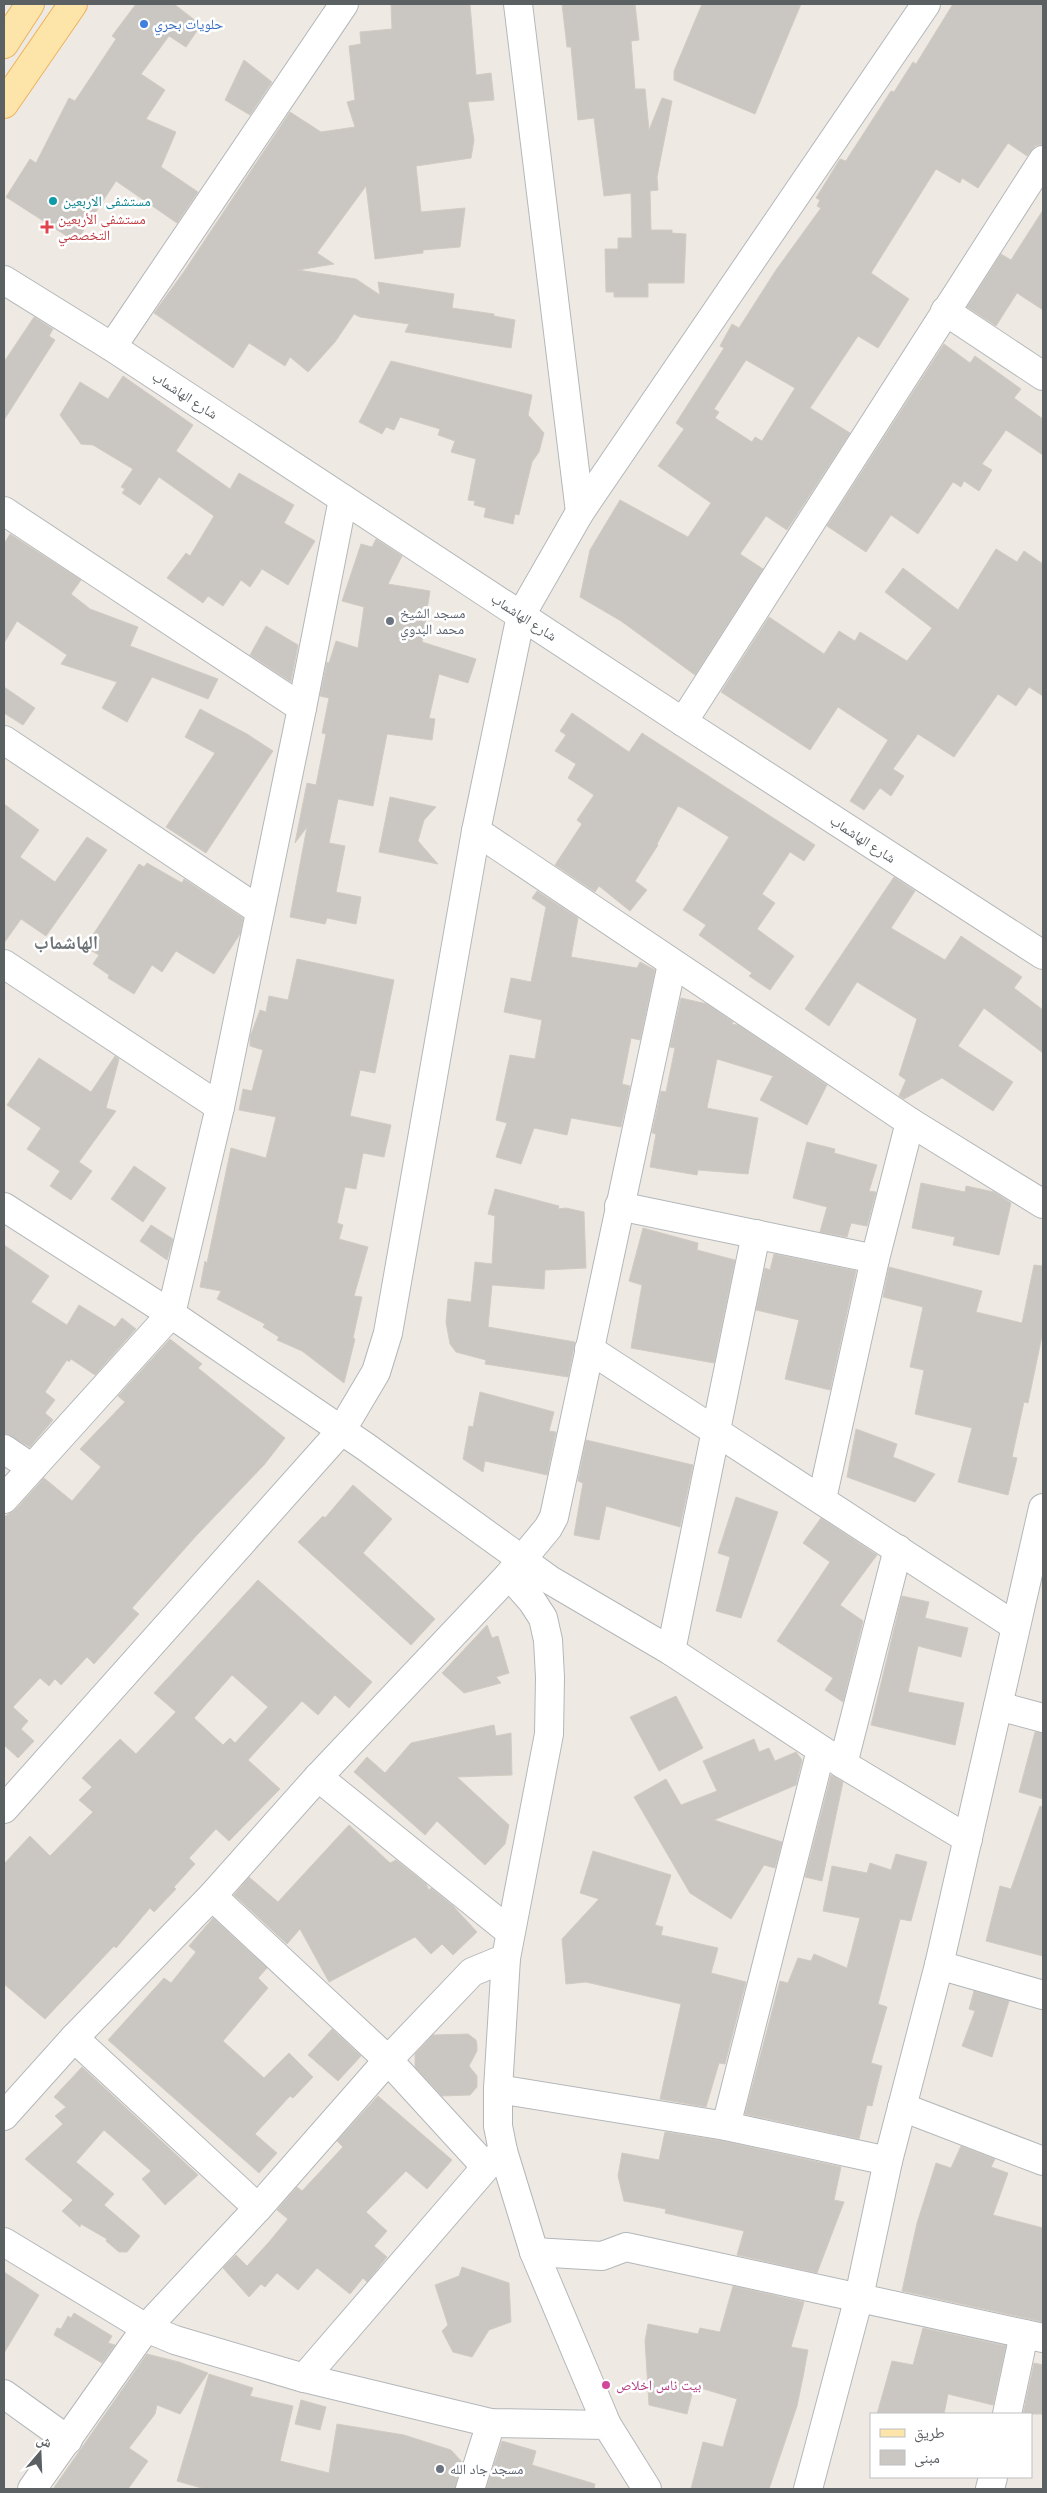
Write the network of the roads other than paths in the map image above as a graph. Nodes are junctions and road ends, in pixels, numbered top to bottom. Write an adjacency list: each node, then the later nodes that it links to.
1 (30, 4): 6 (main road)
2 (73, 4): 7 (main road)
3 (344, 4): 11 (street)
4 (518, 4): 14 (street)
5 (926, 4): 14 (street)
6 (4, 44)
7 (4, 104)
8 (1043, 160): 10 (street)
9 (4, 280): 11 (street, شارع الهاشماب)
10 (945, 311): 12 (street); 18 (street)
11 (112, 347): 13 (street, شارع الهاشماب)
12 (1043, 376)
13 (343, 499): 16 (street, شارع الهاشماب); 17 (street)
14 (580, 512): 16 (street)
15 (5, 514): 17 (street)
16 (520, 615): 18 (street, شارع الهاشماب); 20 (street)
17 (302, 708): 21 (street)
18 (683, 722): 22 (street, شارع الهاشماب)
19 (4, 740): 21 (street)
20 (476, 831): 24 (street); 34 (street)
21 (259, 910): 25 (street)
22 (1043, 955)
23 (4, 964): 25 (street)
24 (672, 964): 26 (street); 28 (street)
25 (220, 1107): 32 (street)
26 (910, 1122): 27 (street); 31 (street)
27 (1043, 1204)
28 (619, 1206): 30 (street); 33 (street)
29 (4, 1207): 32 (street)
30 (756, 1234): 31 (street); 35 (street)
31 (875, 1260): 39 (street)
32 (171, 1314): 34 (street); 37 (street)
33 (589, 1350): 35 (street); 42 (street)
34 (341, 1431): 42 (street); 49 (street)
35 (715, 1432): 39 (street); 44 (street)
36 (4, 1449): 37 (street)
37 (32, 1468): 38 (street)
38 (4, 1499)
39 (822, 1499): 41 (street)
40 (1043, 1508): 43 (street)
41 (898, 1549): 43 (street); 47 (street)
42 (515, 1568): 44 (street); 48 (street); 52 (street)
43 (1015, 1626): 45 (street)
44 (670, 1651): 47 (street)
45 (998, 1706): 46 (street); 50 (street)
46 (1043, 1718)
47 (832, 1757): 50 (street); 61 (street)
48 (318, 1777): 51 (street); 52 (street)
49 (4, 1809)
50 (968, 1839): 54 (street)
51 (212, 1896): 56 (street); 57 (street)
52 (509, 1932): 53 (street)
53 (506, 1958): 57 (street); 58 (street)
54 (939, 1965): 55 (street); 59 (street)
55 (1043, 1994)
56 (74, 2038): 60 (street); 65 (street)
57 (388, 2060): 62 (street); 65 (street)
58 (498, 2089): 61 (street); 62 (street)
59 (902, 2107): 63 (street); 64 (street)
60 (4, 2116)
61 (726, 2126): 63 (street)
62 (494, 2159): 67 (street); 71 (street)
63 (888, 2161): 68 (street)
64 (1043, 2161)
65 (258, 2208): 69 (street)
66 (4, 2242): 69 (street)
67 (534, 2252): 68 (street); 75 (street)
68 (859, 2298): 70 (street); 80 (street)
69 (146, 2328): 71 (street); 76 (street)
70 (1034, 2336): 73 (street)
71 (304, 2378): 74 (street)
72 (4, 2394): 76 (street)
73 (1007, 2413)
74 (491, 2423): 75 (street); 78 (street)
75 (607, 2426): 79 (street)
76 (68, 2440): 77 (street)
77 (32, 2489)
78 (470, 2489)
79 (647, 2489)
80 (808, 2489)

